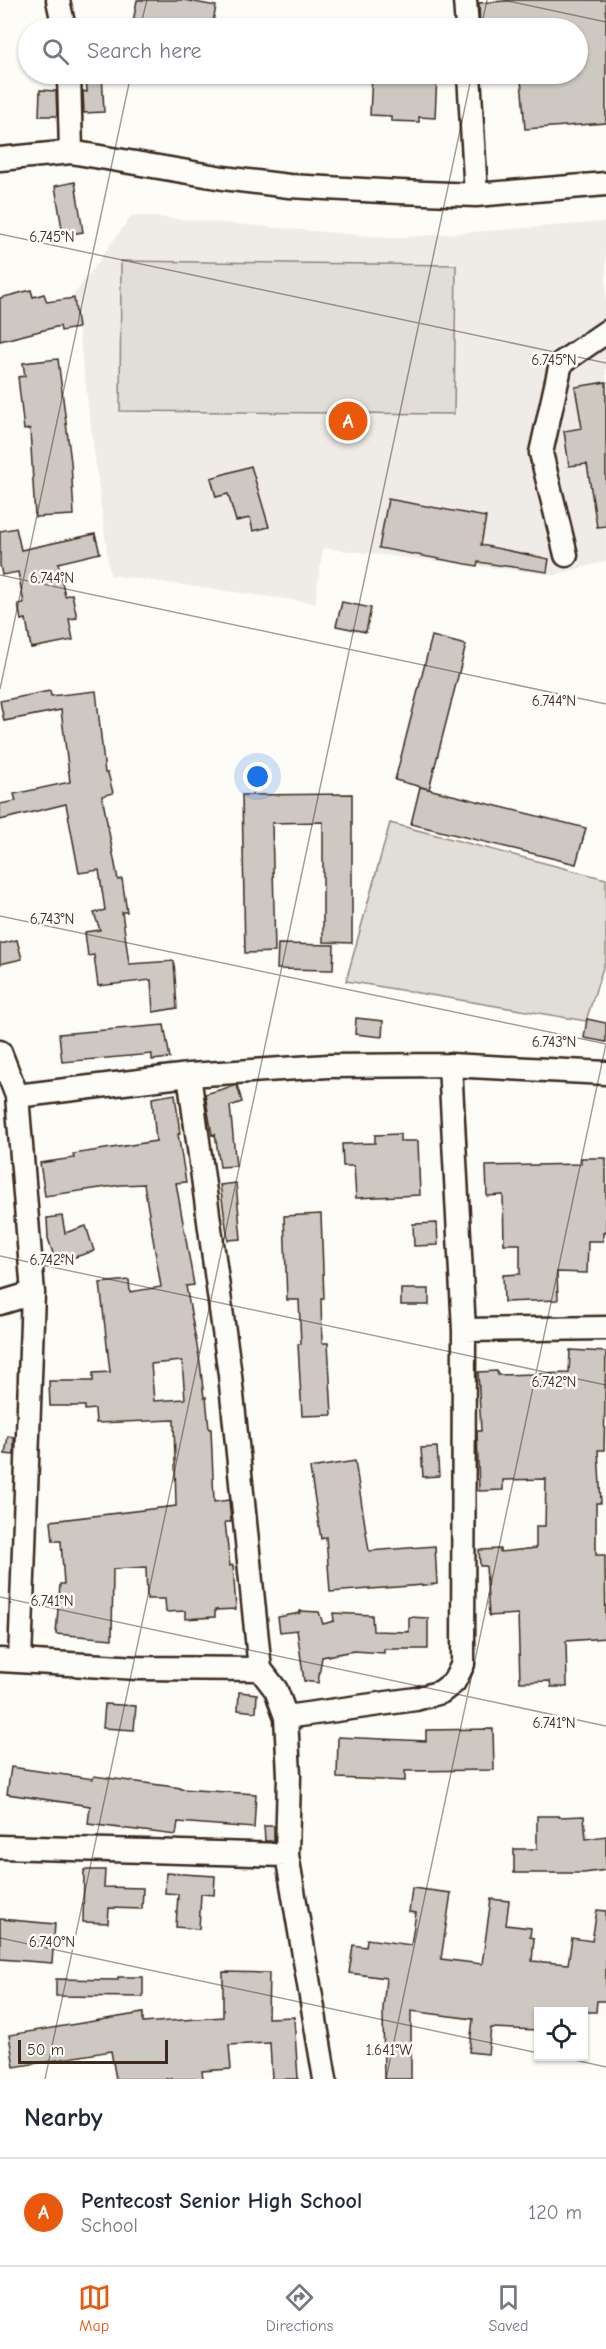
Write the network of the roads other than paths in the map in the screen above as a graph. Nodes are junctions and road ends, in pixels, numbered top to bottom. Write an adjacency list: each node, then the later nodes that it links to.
1 (58, 0): 3 (street)
2 (465, 0): 4 (street)
3 (62, 18)
4 (466, 18)
5 (69, 84): 7 (street)
6 (470, 84): 10 (street)
7 (71, 152): 8 (street); 10 (street)
8 (0, 159)
9 (606, 184): 10 (street)
10 (476, 195)
11 (606, 332): 12 (street)
12 (566, 555)
13 (0, 1052): 17 (street)
14 (450, 1065): 15 (street); 16 (street); 21 (street)
15 (606, 1073)
16 (189, 1075): 17 (street); 23 (street)
17 (17, 1096): 18 (street)
18 (33, 1293): 19 (street); 22 (street)
19 (0, 1303)
20 (606, 1328): 21 (street)
21 (464, 1330): 24 (street)
22 (10, 1661): 23 (street)
23 (260, 1669): 24 (street)
24 (286, 1717): 26 (street)
25 (0, 1847): 26 (street)
26 (287, 1855): 27 (street)
27 (325, 2079)

